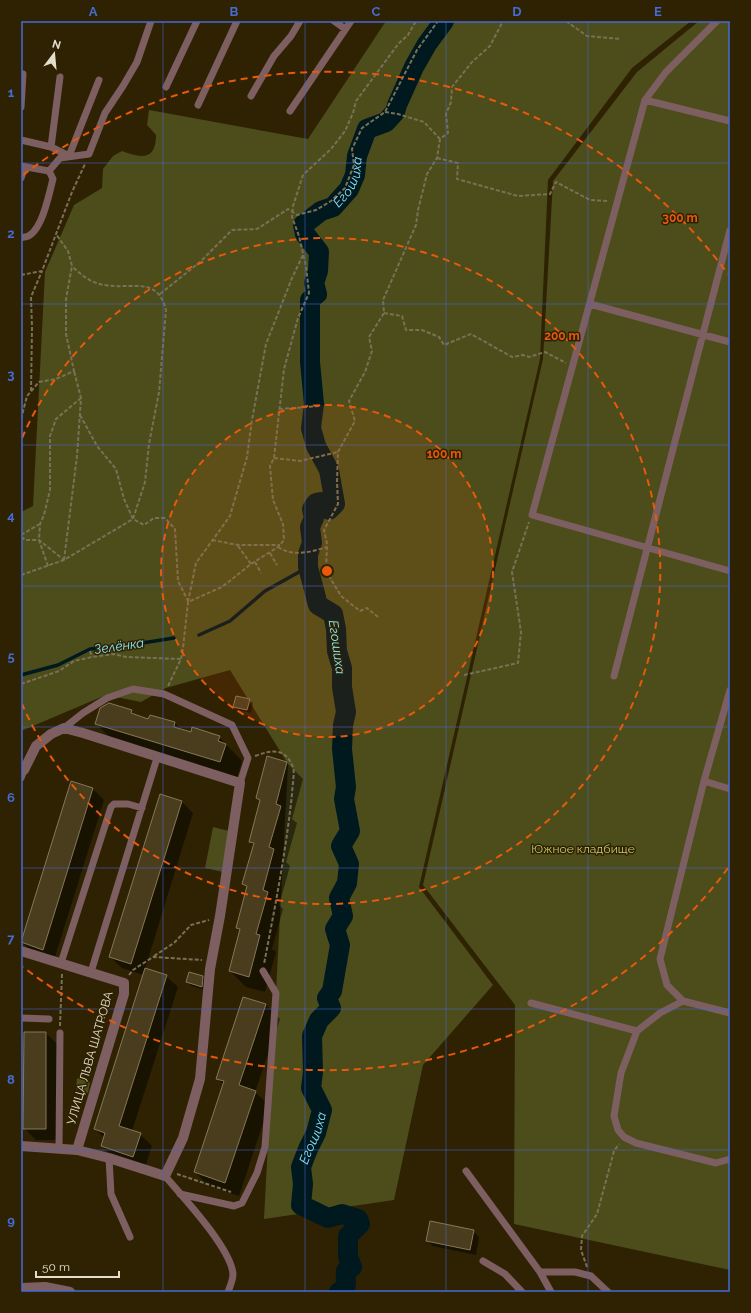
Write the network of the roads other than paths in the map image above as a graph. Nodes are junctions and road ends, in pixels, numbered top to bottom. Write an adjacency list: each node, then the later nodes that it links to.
1 (152, 21): 21 (lane)
2 (197, 21): 12 (lane)
3 (237, 21): 15 (lane)
4 (300, 21): 13 (lane)
5 (334, 21): 8 (lane)
6 (351, 21): 8 (lane)
7 (718, 21): 14 (lane)
8 (345, 29): 17 (lane)
9 (23, 74): 16 (lane)
10 (60, 77): 20 (lane)
11 (99, 80): 21 (lane)
12 (166, 87)
13 (251, 96)
14 (645, 100): 18 (lane); 27 (lane)
15 (198, 105)
16 (21, 107)
17 (290, 111)
18 (730, 121)
19 (21, 140): 20 (lane)
20 (51, 147): 21 (lane)
21 (69, 156): 23 (lane)
22 (23, 166): 23 (lane); 24 (lane)
23 (49, 171): 26 (lane)
24 (21, 178)
25 (730, 230): 28 (lane)
26 (21, 237)
27 (590, 304): 28 (lane); 30 (lane)
28 (702, 334): 29 (lane); 30 (lane)
29 (730, 342)
30 (648, 548): 31 (lane); 32 (lane)
31 (730, 571)
32 (614, 676)
33 (730, 690): 37 (lane)
34 (64, 728): 35 (street); 36 (street); 38 (lane)
35 (157, 758): 38 (street); 40 (lane)
36 (22, 774)
37 (704, 781): 39 (lane); 45 (lane)
38 (240, 784): 58 (street)
39 (730, 788)
40 (142, 808): 42 (lane); 44 (lane)
41 (21, 951): 42 (street, УЛИЦА ЛЬВА ШАТРОВА)
42 (62, 963): 44 (street, УЛИЦА ЛЬВА ШАТРОВА)
43 (263, 971): 59 (lane)
44 (91, 972): 54 (street, УЛИЦА ЛЬВА ШАТРОВА)
45 (683, 1000): 47 (lane); 50 (lane)
46 (531, 1003): 50 (lane)
47 (730, 1014)
48 (21, 1018): 49 (lane)
49 (49, 1019)
50 (637, 1031): 56 (lane)
51 (60, 1033): 53 (lane)
52 (21, 1146): 53 (street)
53 (59, 1149): 54 (street)
54 (77, 1150): 55 (street)
55 (109, 1158): 58 (street); 60 (lane)
56 (730, 1159)
57 (466, 1171): 62 (lane)
58 (169, 1174): 59 (lane)
59 (180, 1194): 65 (lane)
60 (130, 1237)
61 (482, 1260): 66 (lane)
62 (540, 1272): 67 (lane); 68 (lane)
63 (21, 1288): 64 (street)
64 (70, 1292)
65 (228, 1292)
66 (522, 1292)
67 (551, 1292)
68 (608, 1292)

